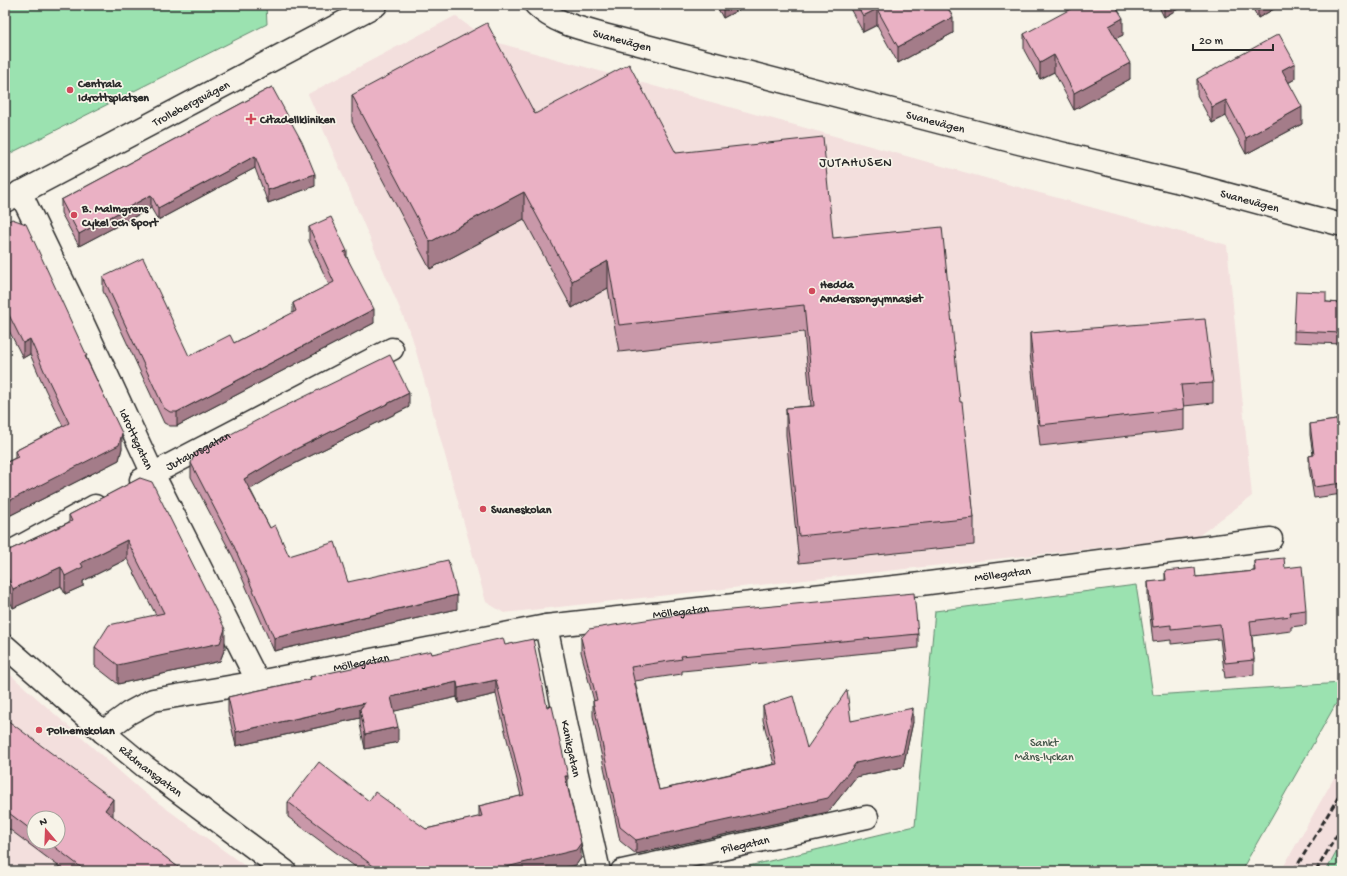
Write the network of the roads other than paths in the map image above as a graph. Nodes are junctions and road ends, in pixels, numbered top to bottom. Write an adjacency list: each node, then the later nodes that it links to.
1 (376, 5): 3 (street, Trollebergsvägen)
2 (536, 5): 4 (street, Svanevägen)
3 (13, 197): 6 (street, Idrottsgatan)
4 (1342, 225)
5 (392, 349): 6 (street, Jutahusgatan)
6 (153, 474): 8 (street, Jutahusgatan); 11 (street, Idrottsgatan)
7 (1271, 539): 9 (street, Möllegatan)
8 (5, 555)
9 (546, 626): 11 (street, Möllegatan); 15 (street, Kanikgatan)
10 (5, 646): 12 (street, Rådmansgatan)
11 (258, 682): 12 (street, Möllegatan)
12 (103, 732): 14 (street, Rådmansgatan)
13 (867, 817): 16 (street, Pilegatan)
14 (285, 871)
15 (599, 871)
16 (622, 871)

